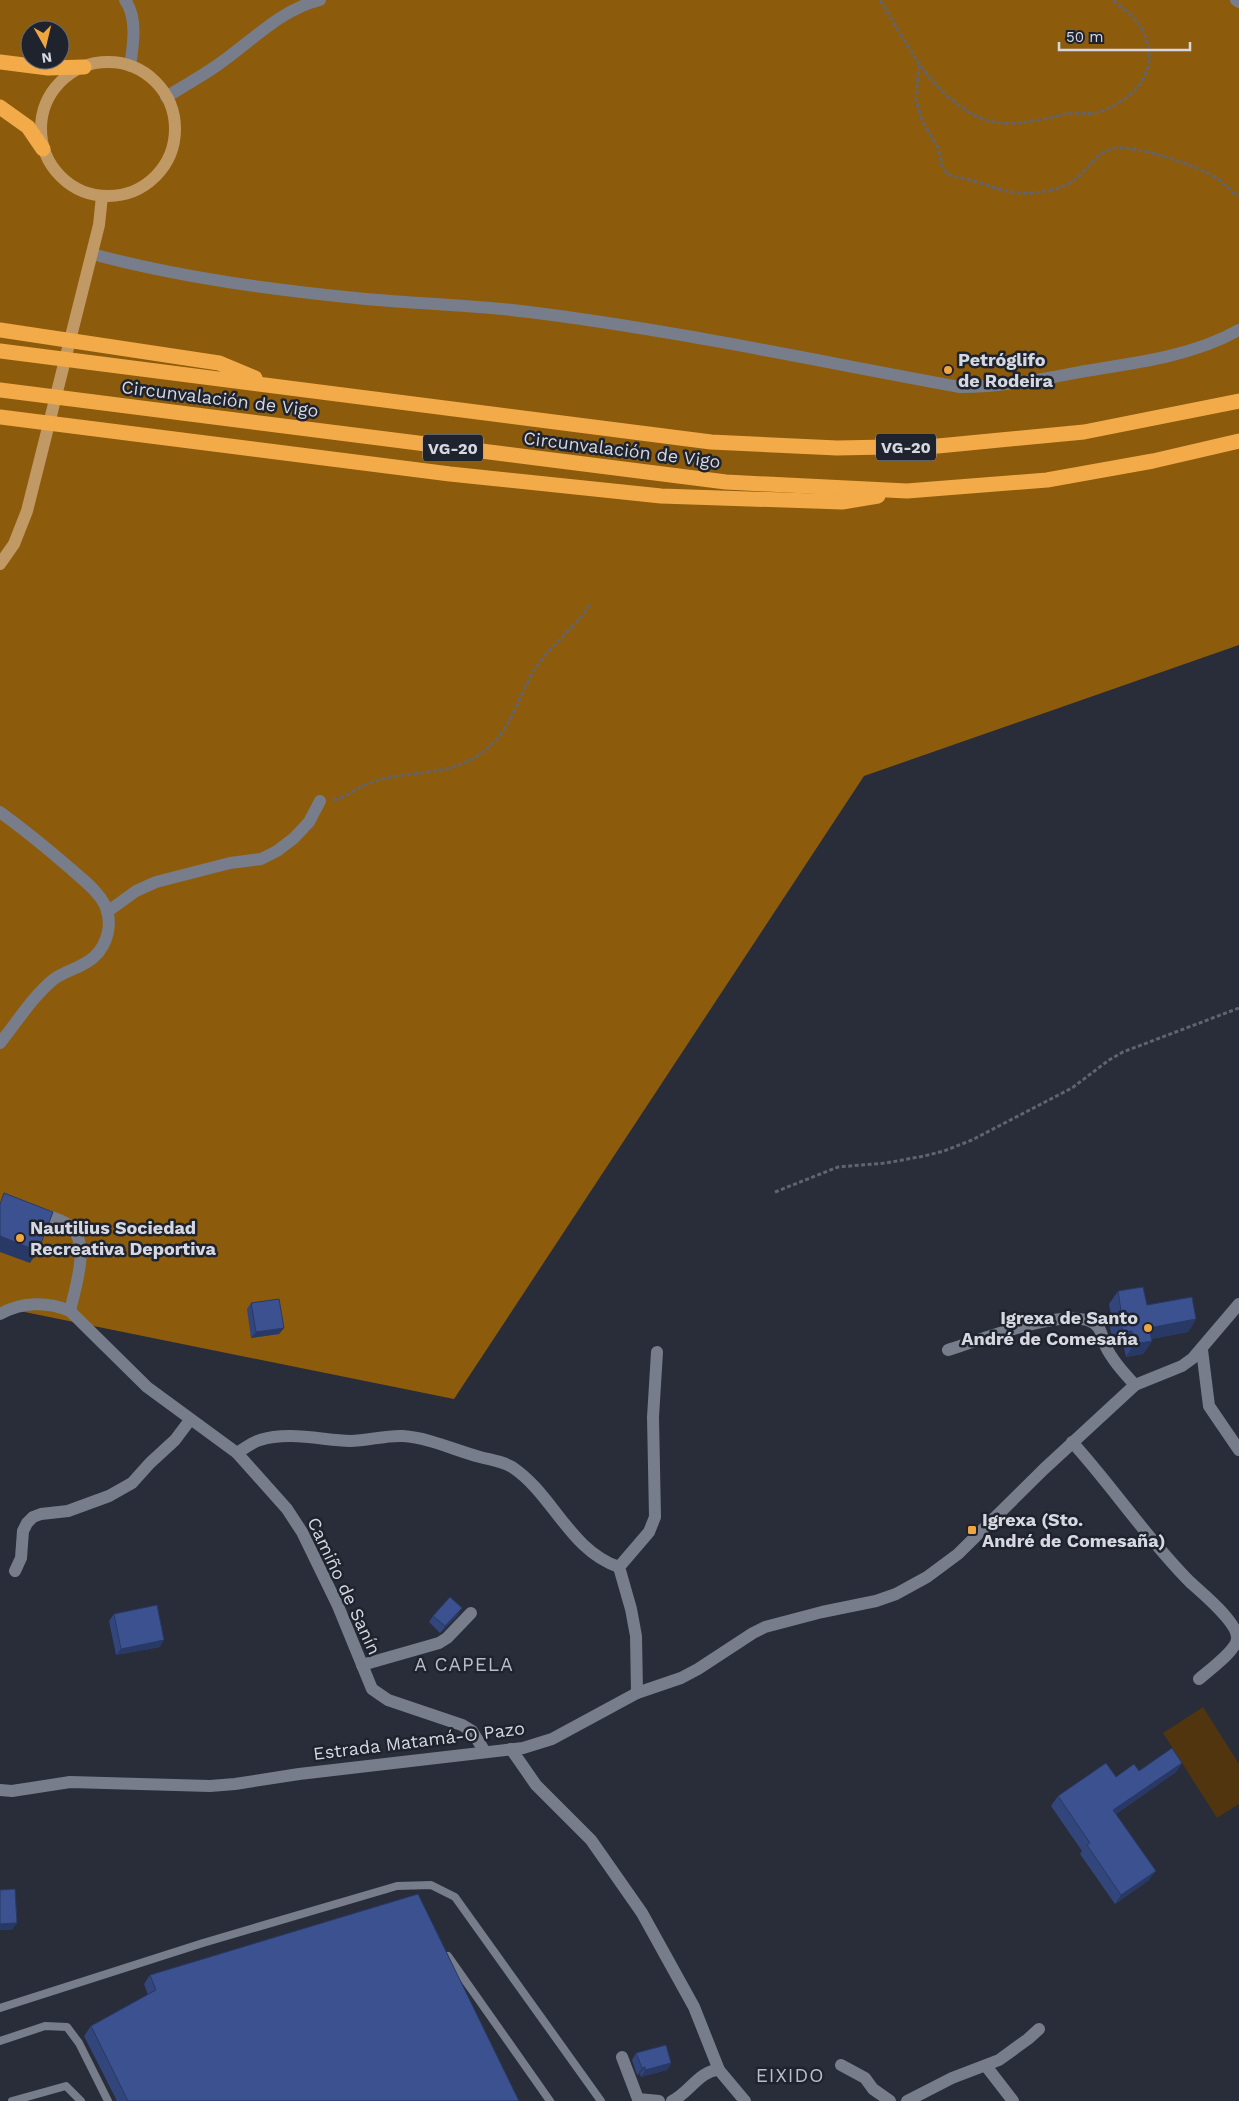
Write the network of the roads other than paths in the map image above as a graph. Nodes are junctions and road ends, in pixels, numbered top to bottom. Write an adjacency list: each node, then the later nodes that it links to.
1 (125, 0): 5 (street)
2 (320, 0): 6 (street)
3 (0, 62): 4 (highway)
4 (84, 66): 5 (main road); 8 (main road)
5 (130, 66): 6 (main road)
6 (166, 97): 9 (main road)
7 (0, 107): 8 (highway)
8 (43, 149): 9 (main road)
9 (102, 196): 10 (main road)
10 (92, 254): 12 (street); 20 (main road)
11 (0, 330): 14 (highway)
12 (1239, 330)
13 (0, 351): 14 (highway, Circunvalación de Vigo / VG-20)
14 (275, 386): 16 (highway, Circunvalación de Vigo / VG-20)
15 (0, 390): 19 (highway, Circunvalación de Vigo / VG-20)
16 (1239, 401)
17 (0, 416): 19 (highway)
18 (1239, 441): 19 (highway, Circunvalación de Vigo / VG-20)
19 (906, 491)
20 (0, 564)
21 (320, 801): 23 (street)
22 (0, 812): 23 (street)
23 (107, 912): 24 (street)
24 (0, 1043)
25 (26, 1208): 27 (street)
26 (1239, 1304): 30 (street, Estrada Matamá-O Pazo)
27 (70, 1311): 28 (street); 33 (street, Camiño de Sanín)
28 (0, 1314)
29 (948, 1350): 32 (street)
30 (1202, 1350): 32 (street, Estrada Matamá-O Pazo); 35 (street)
31 (657, 1352): 37 (street)
32 (1135, 1385): 34 (street, Estrada Matamá-O Pazo)
33 (190, 1420): 36 (street, Camiño de Sanín); 38 (street)
34 (1072, 1442): 41 (street); 42 (street, Estrada Matamá-O Pazo)
35 (1239, 1450)
36 (237, 1453): 37 (street); 40 (street, Camiño de Sanín)
37 (618, 1567): 42 (street)
38 (15, 1571)
39 (471, 1612): 40 (street)
40 (362, 1665): 44 (street, Camiño de Sanín)
41 (1199, 1679)
42 (637, 1693): 43 (street, Estrada Matamá-O Pazo)
43 (511, 1749): 44 (street, Estrada Matamá-O Pazo); 53 (street)
44 (485, 1752): 45 (street, Estrada Matamá-O Pazo)
45 (0, 1790)
46 (448, 1956): 57 (lane)
47 (0, 2008): 58 (lane)
48 (1039, 2029): 52 (street)
49 (0, 2041): 56 (lane)
50 (622, 2057): 59 (street)
51 (841, 2065): 62 (street)
52 (986, 2066): 63 (street); 64 (street)
53 (719, 2070): 60 (street); 61 (street)
54 (12, 2101): 55 (lane)
55 (80, 2101)
56 (108, 2101)
57 (550, 2101)
58 (601, 2101)
59 (658, 2101)
60 (672, 2101)
61 (745, 2101)
62 (890, 2101)
63 (907, 2101)
64 (1013, 2101)

